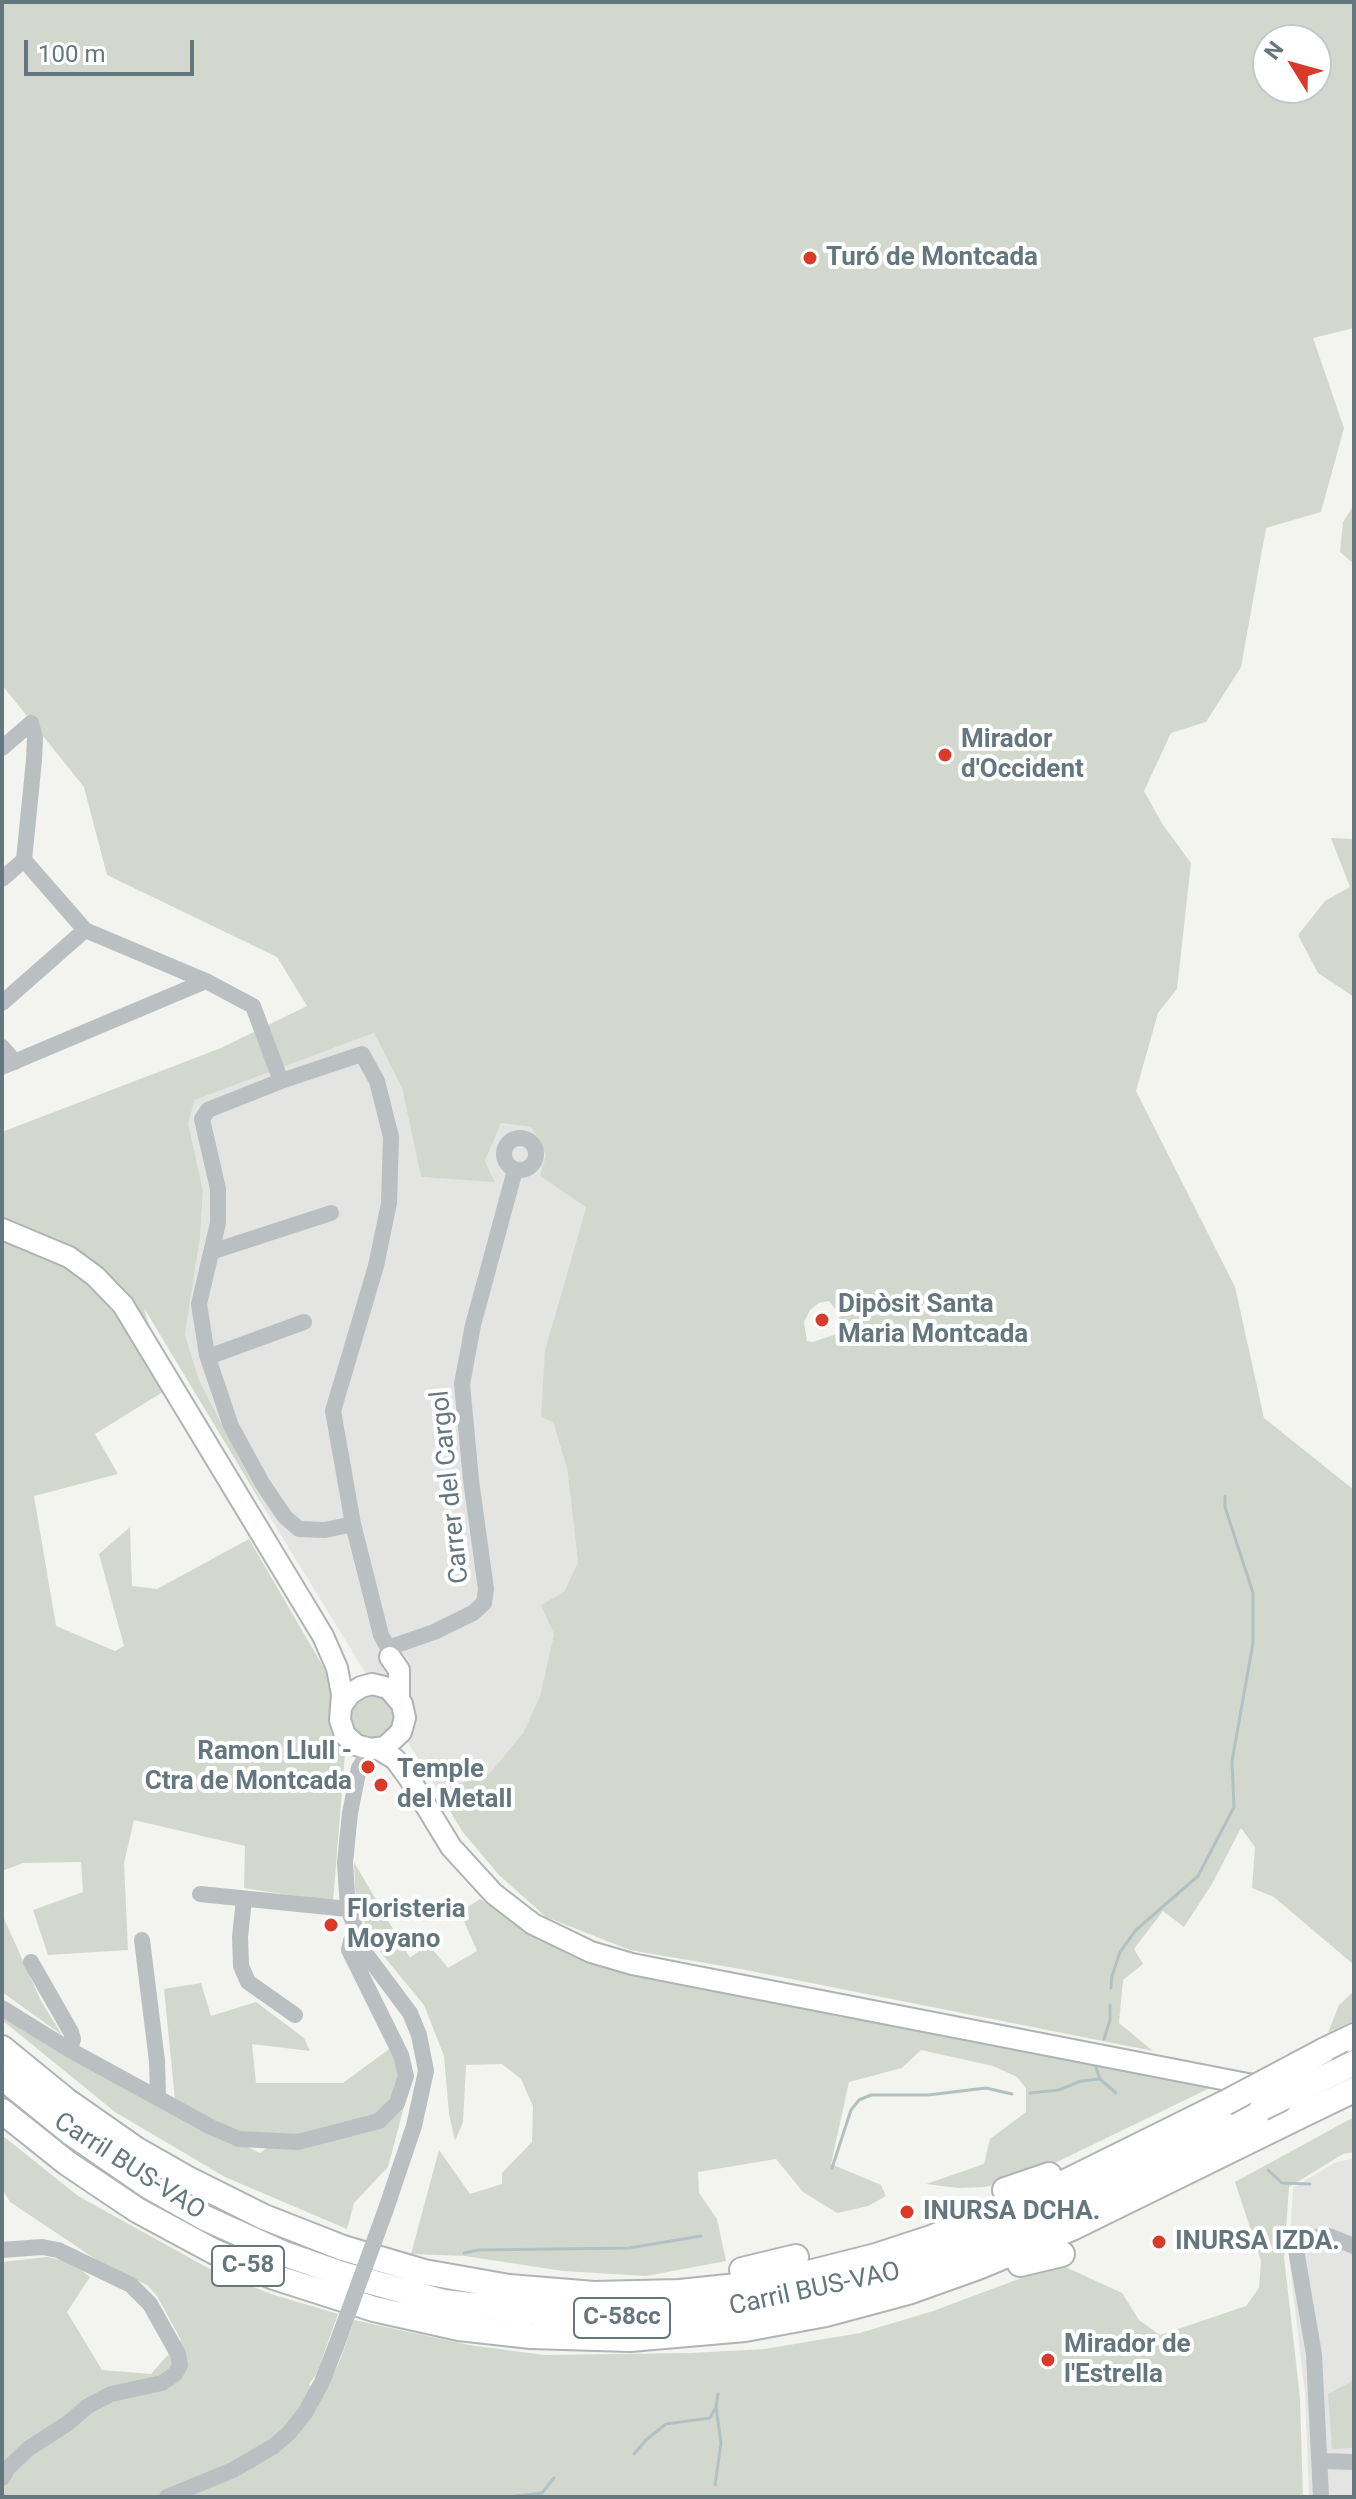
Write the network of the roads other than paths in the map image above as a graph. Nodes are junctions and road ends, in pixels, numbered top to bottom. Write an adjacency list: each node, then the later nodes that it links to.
1 (2, 748): 2 (street)
2 (24, 860): 3 (street); 4 (street)
3 (2, 879)
4 (85, 930): 5 (street); 6 (street)
5 (206, 981): 8 (street); 9 (street)
6 (2, 1003)
7 (2, 1047): 8 (street)
8 (9, 1065)
9 (281, 1081): 13 (street); 16 (street)
10 (515, 1170): 17 (street, Carrer del Cargol)
11 (331, 1213): 13 (street)
12 (2, 1229): 18 (main road)
13 (211, 1252): 15 (street)
14 (304, 1322): 15 (street)
15 (208, 1357): 16 (street)
16 (353, 1524): 17 (street)
17 (389, 1652): 19 (main road); 20 (main road)
18 (337, 1668): 19 (main road); 21 (main road)
19 (369, 1686): 20 (main road); 21 (main road)
20 (399, 1698): 22 (main road)
21 (342, 1705): 23 (main road)
22 (401, 1732): 23 (main road); 24 (main road)
23 (367, 1747): 24 (main road); 27 (street)
24 (409, 1778): 40 (main road)
25 (200, 1894): 26 (street)
26 (244, 1899): 27 (street); 32 (street)
27 (348, 1909): 28 (street)
28 (356, 1934): 39 (street); 55 (street, bridge)
29 (142, 1940): 39 (street)
30 (31, 1962): 35 (street)
31 (2, 2008): 35 (street)
32 (295, 2015)
33 (1354, 2036): 43 (highway, C-58, bridge)
34 (2, 2048): 51 (highway, C-58)
35 (70, 2050): 39 (street)
36 (1354, 2063): 37 (highway, Carril BUS-VAO / C-58cc, bridge)
37 (2, 2077)
38 (1354, 2090): 42 (highway, C-58, bridge)
39 (158, 2096)
40 (1354, 2103)
41 (2, 2111): 50 (highway, C-58)
42 (1304, 2118): 44 (highway); 50 (highway, C-58)
43 (1164, 2134): 45 (highway); 51 (highway, C-58)
44 (1226, 2167)
45 (1005, 2190)
46 (1354, 2246): 52 (street)
47 (2, 2250): 54 (street)
48 (1062, 2254): 50 (highway)
49 (796, 2257): 51 (highway)
50 (978, 2267)
51 (594, 2294)
52 (1320, 2461): 53 (street); 56 (street)
53 (1354, 2462)
54 (4, 2473)
55 (167, 2497)
56 (1321, 2497)

